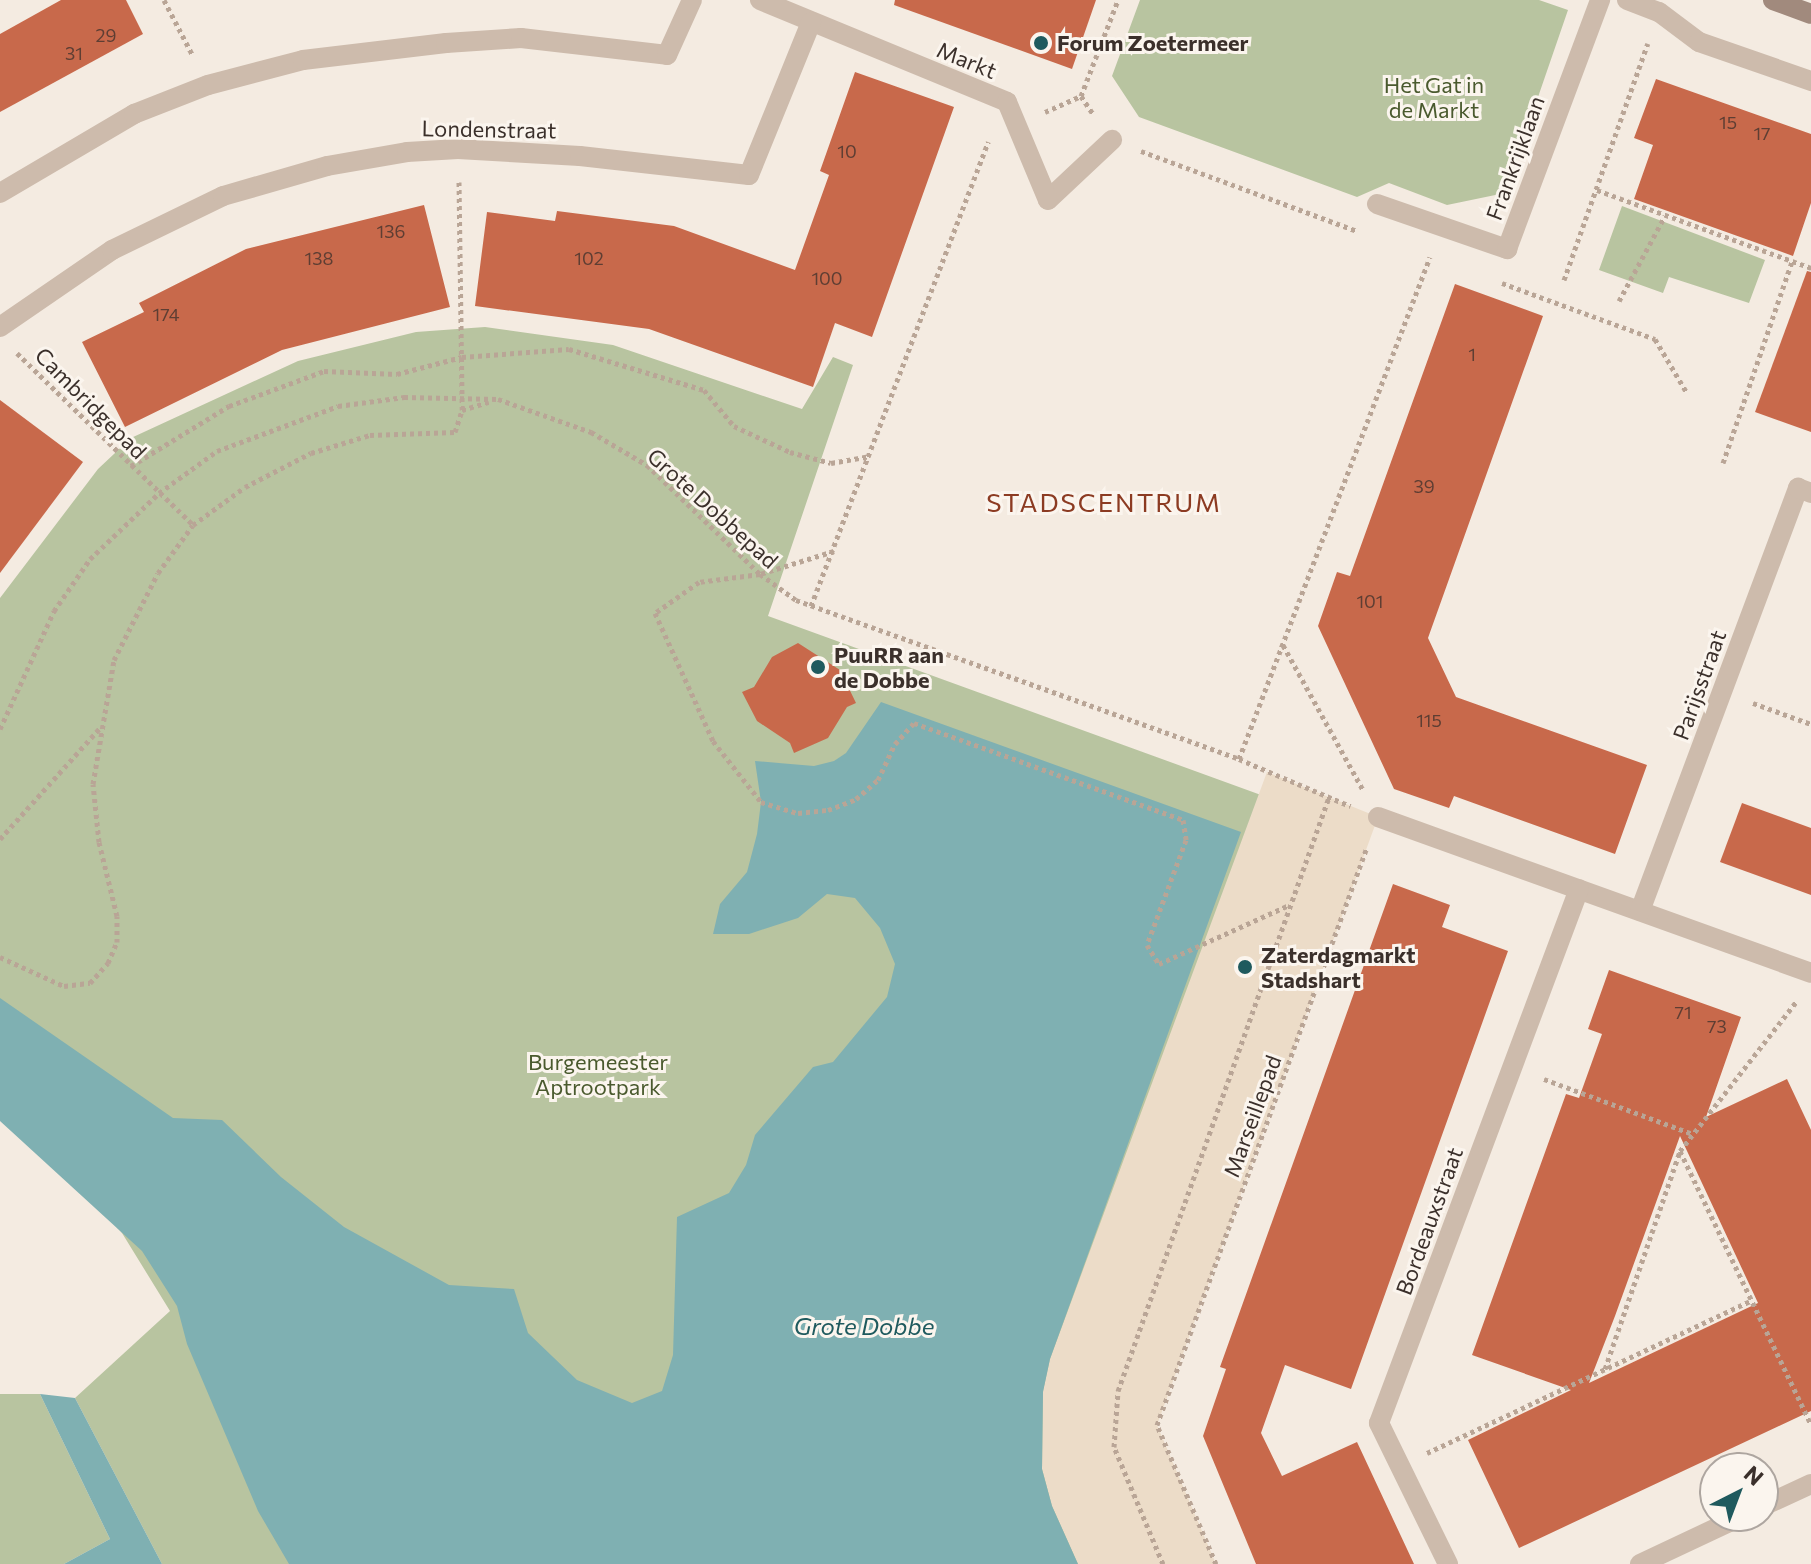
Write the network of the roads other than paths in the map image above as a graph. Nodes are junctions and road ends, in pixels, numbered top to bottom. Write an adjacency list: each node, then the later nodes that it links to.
1 (692, 0): 10 (street)
2 (760, 0): 7 (street)
3 (1600, 0): 11 (street, Frankrijklaan)
4 (1627, 0): 8 (street)
5 (1773, 0): 6 (street)
6 (1811, 14)
7 (811, 22): 9 (street, Markt); 12 (street, Londenstraat)
8 (1811, 81)
9 (1112, 140)
10 (0, 193)
11 (1377, 204)
12 (0, 327)
13 (1811, 493): 16 (street, Parijsstraat)
14 (1378, 817): 15 (street)
15 (1579, 889): 16 (street); 21 (street, Bordeauxstraat)
16 (1640, 911): 17 (street)
17 (1811, 973)
18 (1811, 1484): 19 (street)
19 (1779, 1499)
20 (1708, 1532): 22 (street)
21 (1448, 1564)
22 (1640, 1564)

